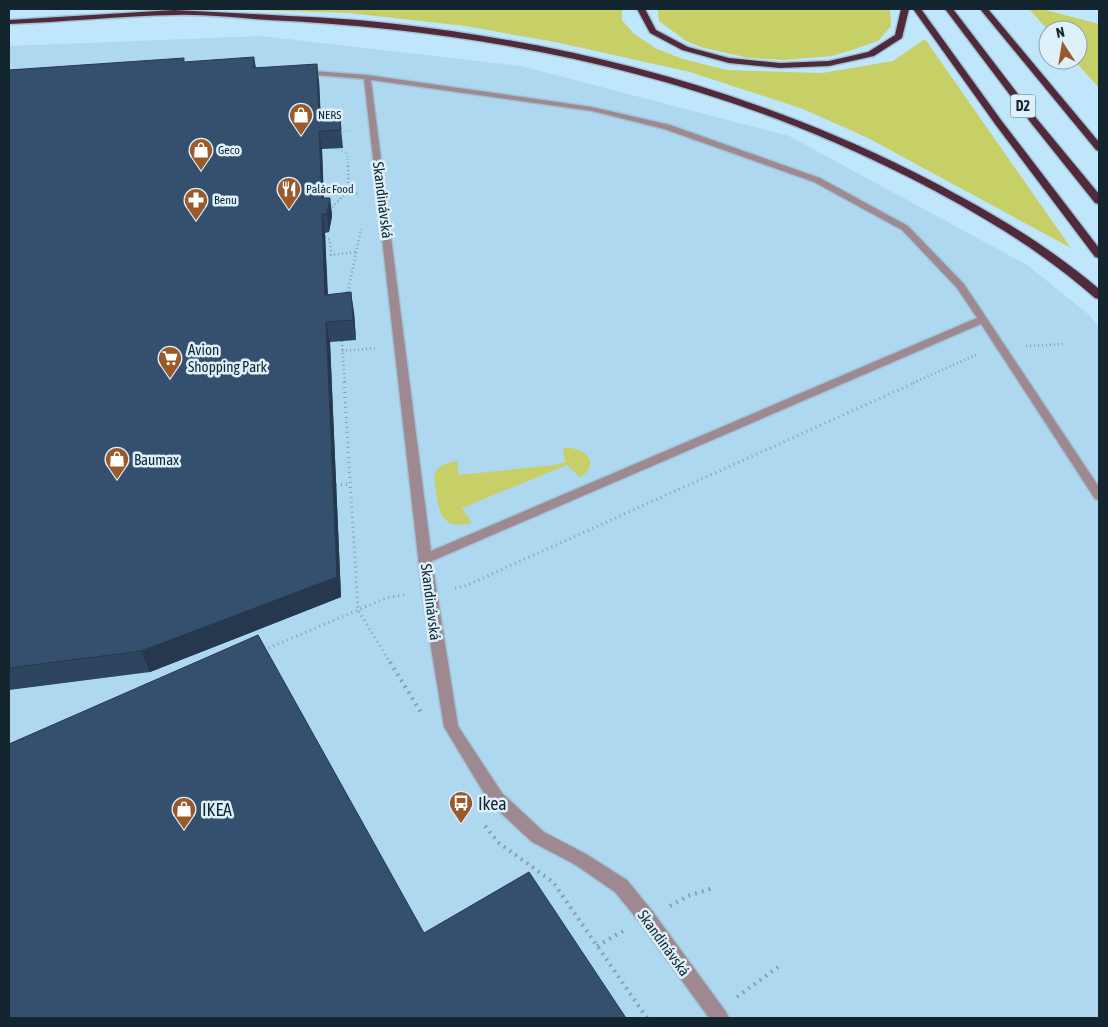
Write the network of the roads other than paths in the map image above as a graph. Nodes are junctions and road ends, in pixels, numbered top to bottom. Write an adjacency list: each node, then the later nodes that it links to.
1 (95, 9): 9 (highway)
2 (221, 9): 8 (highway)
3 (641, 9): 4 (highway)
4 (906, 9)
5 (917, 9): 15 (highway)
6 (949, 9): 14 (highway, D2)
7 (984, 9): 13 (highway, D2)
8 (174, 12): 10 (highway); 16 (highway)
9 (9, 16)
10 (9, 22)
11 (293, 71): 12 (street)
12 (367, 77): 17 (street); 19 (street, Skandinávská)
13 (1099, 148)
14 (1099, 201)
15 (1099, 255)
16 (1099, 295)
17 (982, 320): 18 (street); 19 (street)
18 (1099, 496)
19 (426, 558): 20 (street, Skandinávská)
20 (717, 1015)

